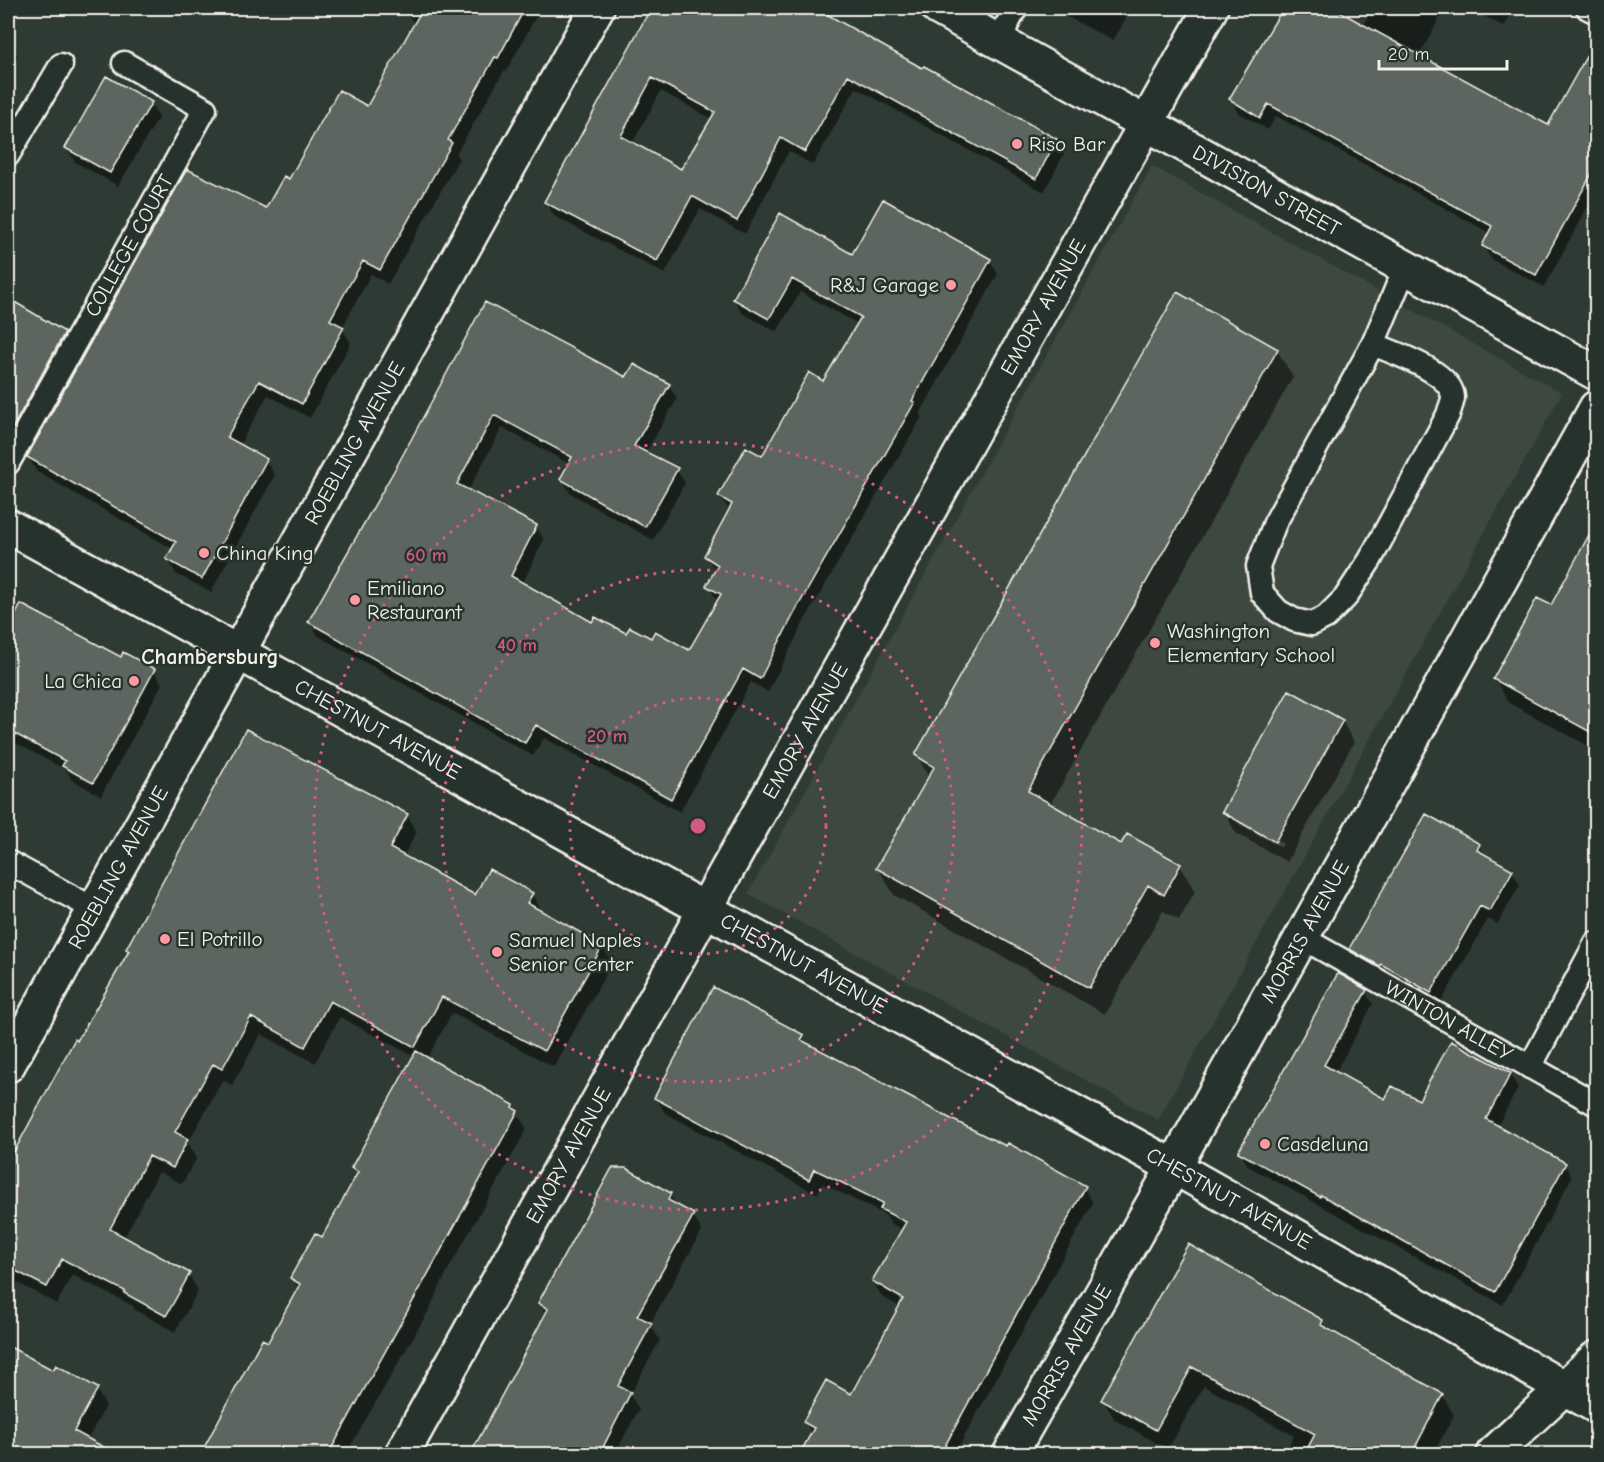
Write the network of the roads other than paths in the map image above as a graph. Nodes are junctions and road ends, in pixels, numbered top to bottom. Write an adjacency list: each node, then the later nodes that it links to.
1 (597, 8): 18 (street, ROEBLING AVENUE)
2 (938, 8): 7 (street, DIVISION STREET)
3 (1016, 8): 7 (lane)
4 (1211, 8): 10 (street, EMORY AVENUE)
5 (1588, 8): 6 (lane)
6 (1596, 12)
7 (998, 40): 10 (street, DIVISION STREET)
8 (124, 63): 16 (lane, COLLEGE COURT)
9 (61, 65): 11 (lane)
10 (1146, 122): 12 (street, DIVISION STREET); 20 (street, EMORY AVENUE)
11 (8, 155)
12 (1405, 268): 13 (lane); 14 (street, DIVISION STREET)
13 (1372, 344): 13 (lane)
14 (1596, 373)
15 (1596, 408): 22 (street, MORRIS AVENUE)
16 (8, 463)
17 (8, 526): 18 (street, CHESTNUT AVENUE)
18 (238, 652): 20 (street, CHESTNUT AVENUE); 21 (street, ROEBLING AVENUE)
19 (8, 862): 21 (lane)
20 (705, 908): 27 (street, CHESTNUT AVENUE); 31 (street, EMORY AVENUE)
21 (94, 909): 24 (street, ROEBLING AVENUE)
22 (1301, 937): 25 (lane, WINTON ALLEY); 27 (street, MORRIS AVENUE)
23 (1596, 943): 25 (lane)
24 (8, 1065)
25 (1530, 1067): 26 (lane, WINTON ALLEY)
26 (1596, 1104)
27 (1174, 1167): 29 (street, CHESTNUT AVENUE); 32 (street, MORRIS AVENUE)
28 (1596, 1358): 29 (street)
29 (1564, 1388): 30 (street, CHESTNUT AVENUE); 33 (street)
30 (1596, 1406)
31 (402, 1455)
32 (1010, 1455)
33 (1493, 1455)

